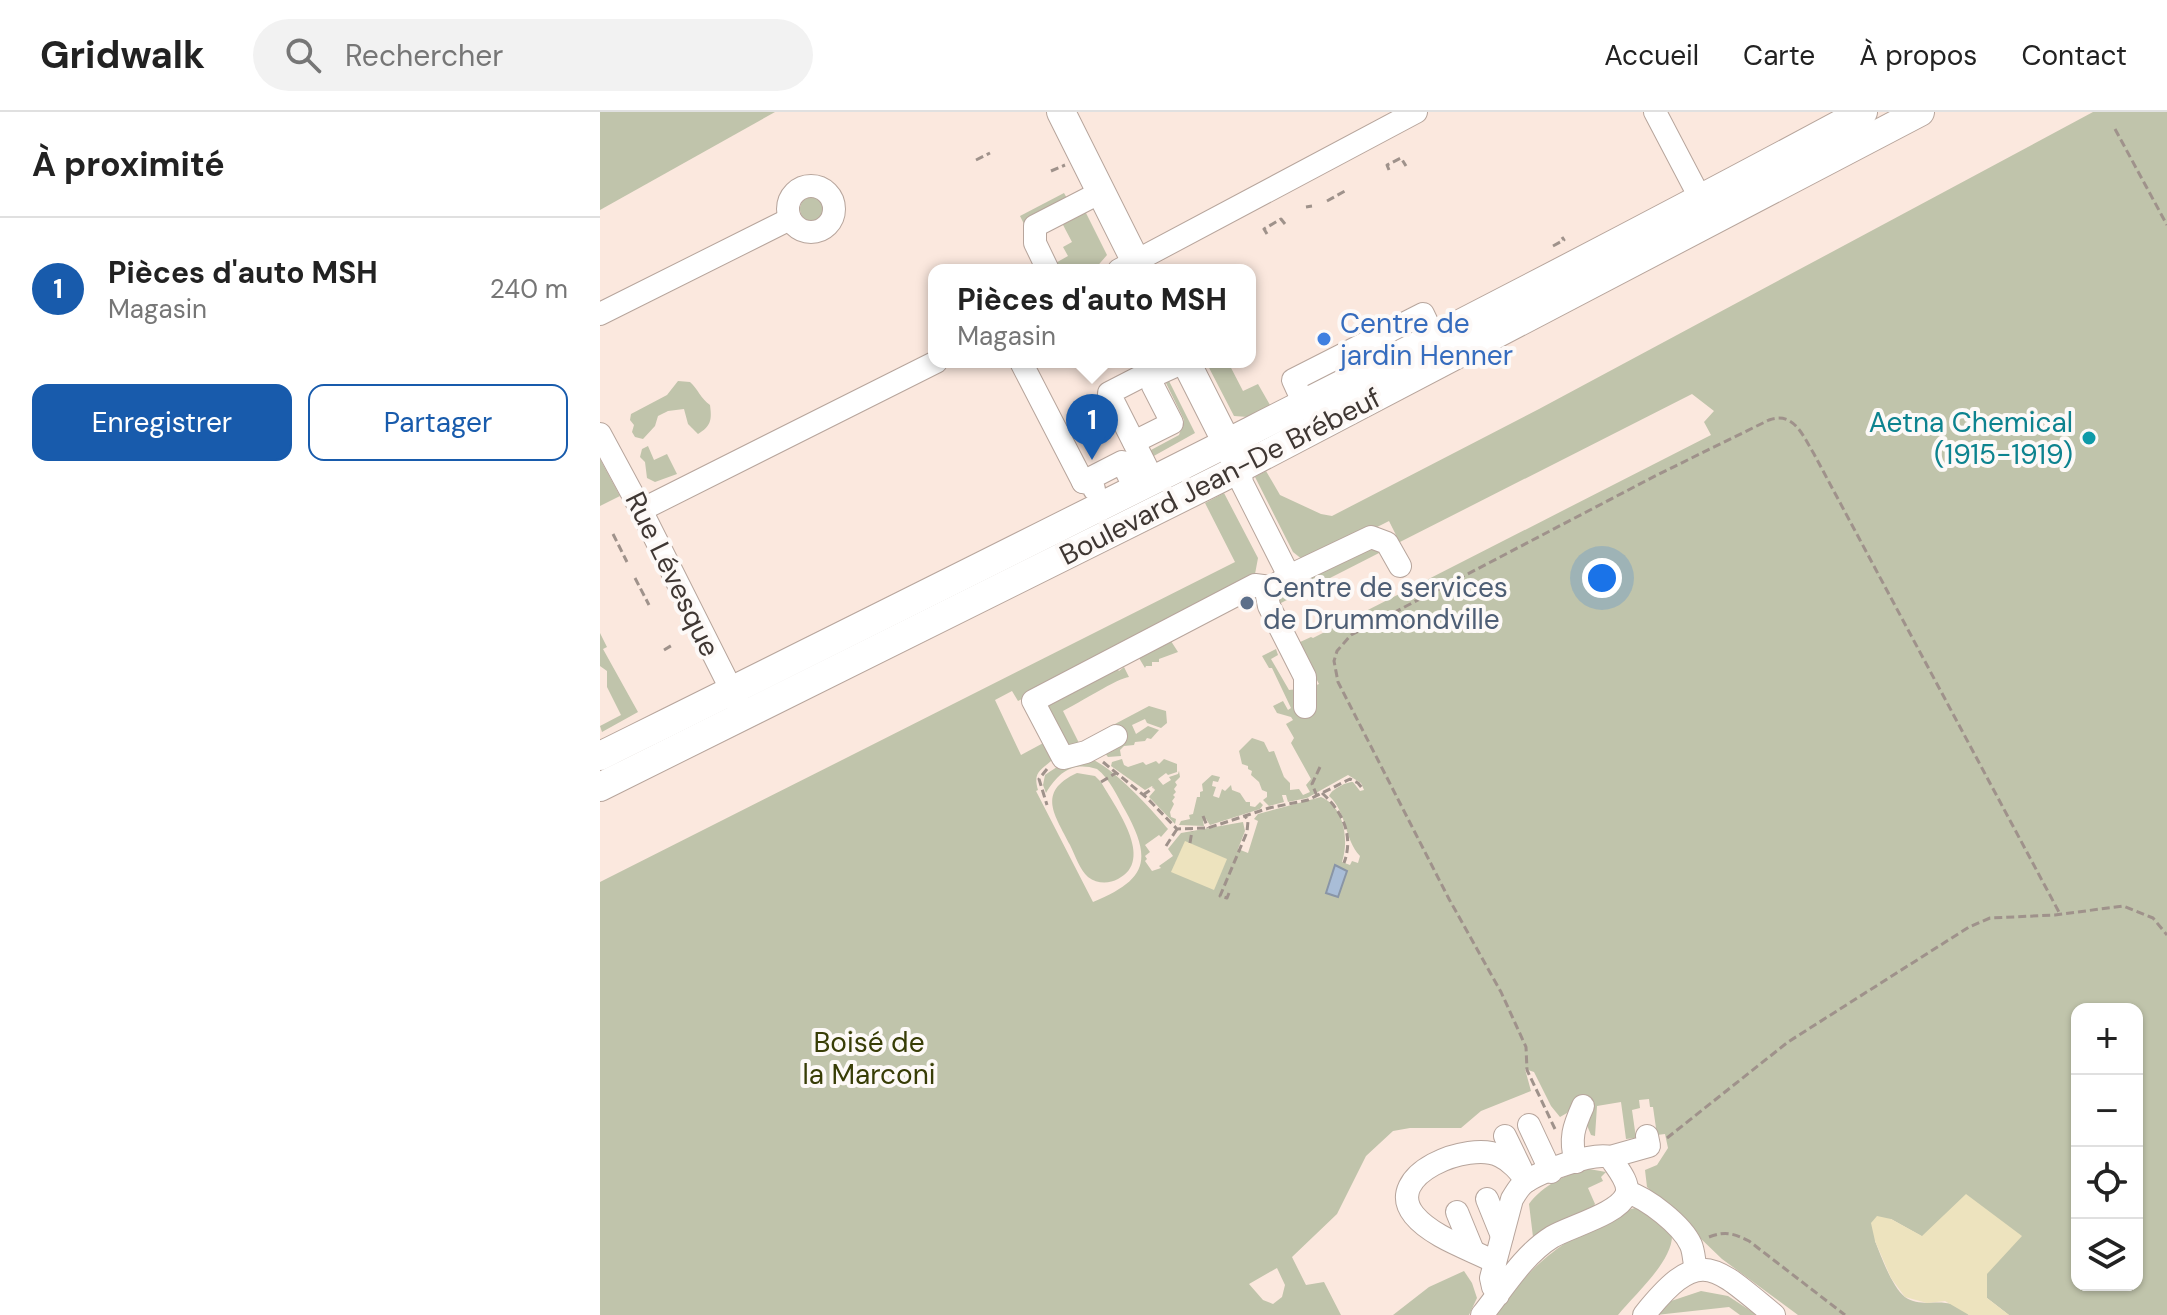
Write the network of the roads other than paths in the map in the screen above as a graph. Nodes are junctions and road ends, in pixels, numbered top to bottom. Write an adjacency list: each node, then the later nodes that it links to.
1 (1061, 112): 6 (main road)
2 (1416, 112): 11 (street)
3 (1655, 112): 7 (street)
4 (1863, 112): 7 (main road, Boulevard Jean-De Brébeuf)
5 (1920, 112): 7 (main road, Boulevard Jean-De Brébeuf)
6 (1101, 192): 9 (street); 10 (main road)
7 (1707, 210): 20 (main road, Boulevard Jean-De Brébeuf); 21 (main road, Boulevard Jean-De Brébeuf)
8 (790, 219): 12 (street)
9 (1045, 264)
10 (1131, 264)
11 (1137, 264)
12 (600, 314)
13 (928, 366): 25 (street)
14 (1024, 368): 22 (street)
15 (1171, 368): 17 (street)
16 (1188, 368): 20 (main road)
17 (1153, 376): 19 (street); 19 (street)
18 (600, 434): 25 (street, Rue Lévesque)
19 (1134, 442): 23 (street)
20 (1227, 443): 21 (main road); 23 (main road, Boulevard Jean-De Brébeuf)
21 (1240, 468): 27 (street); 28 (main road, Boulevard Jean-De Brébeuf)
22 (1083, 482): 23 (street); 24 (street)
23 (1144, 484): 24 (main road, Boulevard Jean-De Brébeuf)
24 (1102, 505): 28 (main road, Boulevard Jean-De Brébeuf)
25 (641, 510): 28 (street, Rue Lévesque)
26 (1400, 566): 27 (street)
27 (1280, 581): 29 (street); 30 (street)
28 (737, 703): 31 (main road, Boulevard Jean-De Brébeuf); 32 (main road, Boulevard Jean-De Brébeuf)
29 (1305, 707)
30 (1116, 736)
31 (601, 754)
32 (600, 787)
33 (1583, 1106): 38 (street)
34 (1529, 1125): 39 (street)
35 (1505, 1136): 40 (street)
36 (1648, 1141): 37 (street)
37 (1613, 1149): 38 (street); 41 (street)
38 (1574, 1162): 39 (street)
39 (1551, 1172): 40 (street)
40 (1527, 1181): 44 (street); 45 (street)
41 (1627, 1192): 47 (street); 48 (street)
42 (1487, 1199): 44 (street)
43 (1457, 1212): 45 (street)
44 (1502, 1236): 46 (street)
45 (1473, 1251): 46 (street)
46 (1495, 1262): 48 (street)
47 (1696, 1270): 50 (street); 51 (street)
48 (1498, 1295): 49 (street)
49 (1482, 1315)
50 (1644, 1315)
51 (1774, 1315)

